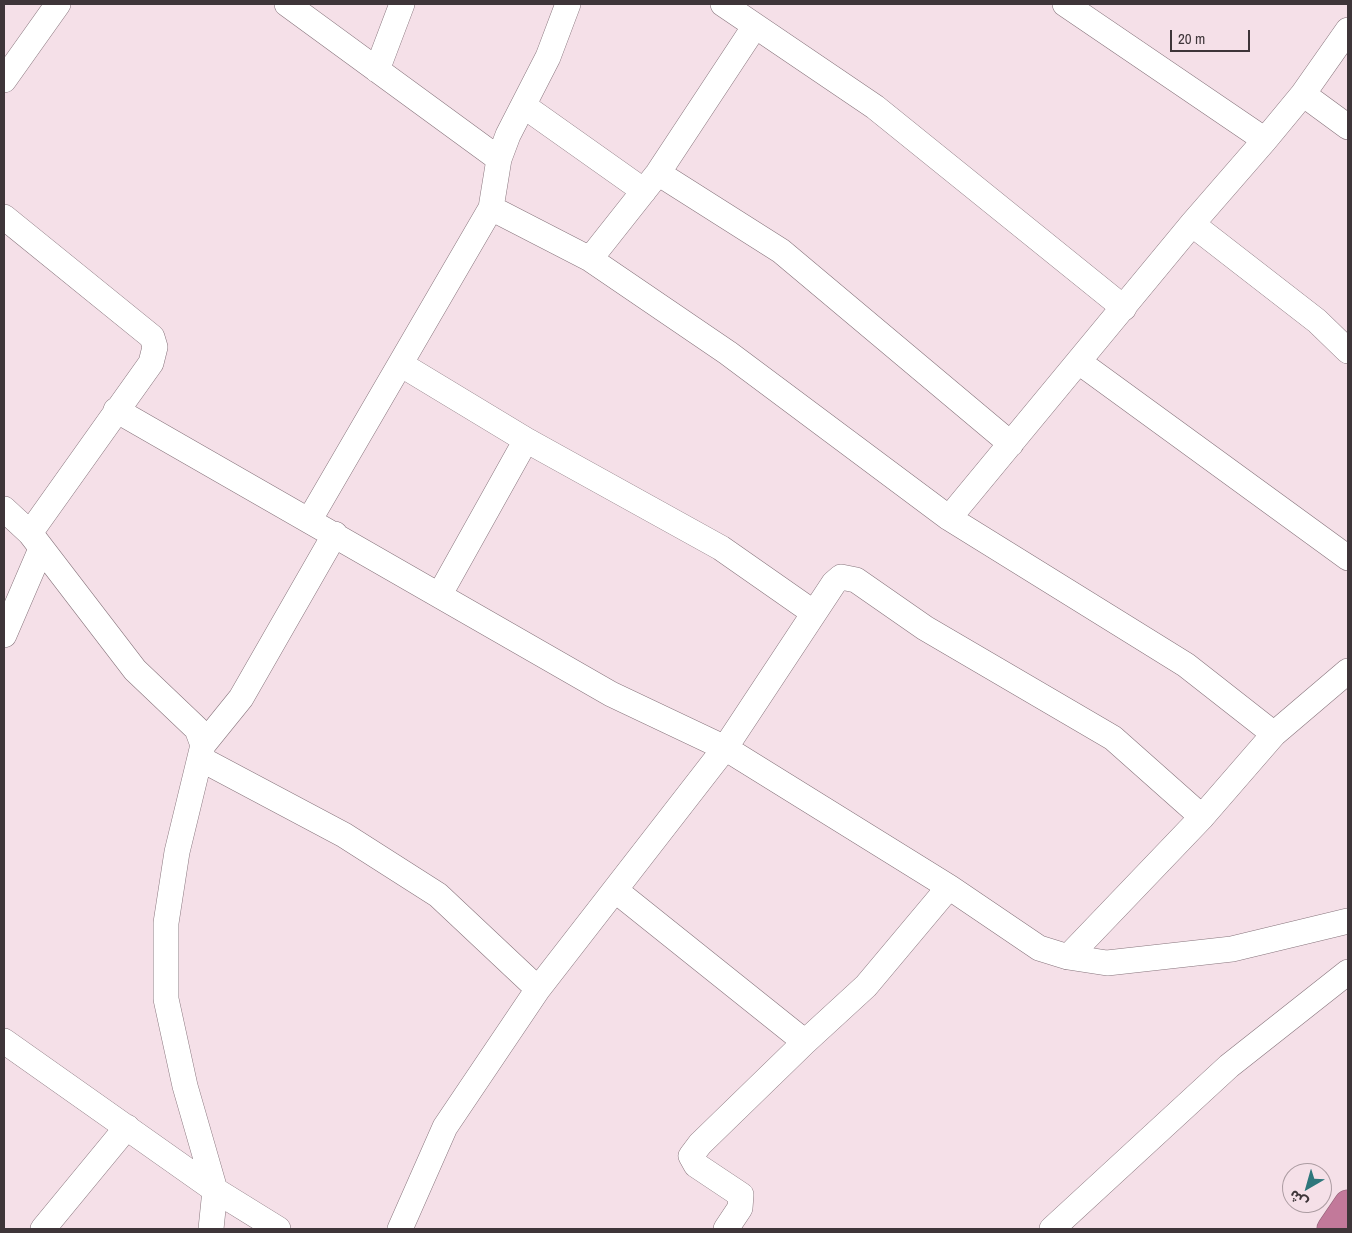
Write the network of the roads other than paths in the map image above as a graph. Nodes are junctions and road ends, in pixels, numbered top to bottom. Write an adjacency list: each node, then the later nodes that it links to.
1 (58, 4): 10 (street)
2 (287, 4): 9 (street)
3 (402, 4): 9 (street)
4 (568, 4): 12 (street)
5 (723, 4): 7 (street)
6 (1064, 4): 14 (street)
7 (755, 26): 16 (street); 21 (street)
8 (1348, 30): 11 (street)
9 (377, 70): 15 (street)
10 (4, 80)
11 (1303, 94): 13 (street); 14 (street)
12 (524, 106): 15 (street); 16 (street)
13 (1348, 127)
14 (1265, 140): 19 (street)
15 (499, 159): 17 (street)
16 (651, 182): 20 (street); 27 (street)
17 (491, 208): 20 (street); 24 (street)
18 (4, 217): 25 (street)
19 (1192, 224): 21 (street); 22 (street)
20 (590, 259): 29 (street)
21 (1124, 308): 23 (street)
22 (1348, 351)
23 (1079, 362): 27 (street); 33 (street)
24 (402, 364): 26 (street); 30 (street)
25 (116, 410): 30 (street); 32 (street)
26 (526, 440): 34 (street); 35 (street)
27 (1011, 444): 29 (street)
28 (4, 509): 32 (street)
29 (949, 518): 38 (street)
30 (310, 519): 31 (street)
31 (335, 534): 34 (street); 40 (street)
32 (35, 541): 36 (street); 40 (street)
33 (1348, 558)
34 (440, 594): 39 (street)
35 (814, 613): 39 (street); 41 (street)
36 (4, 635)
37 (1348, 671): 38 (street)
38 (1274, 734): 41 (street)
39 (726, 748): 42 (street); 43 (street)
40 (202, 752): 47 (street); 51 (street)
41 (1202, 817): 45 (street)
42 (949, 887): 45 (street); 49 (street)
43 (615, 890): 47 (street); 49 (street)
44 (1348, 921): 45 (street)
45 (1068, 957)
46 (1348, 972): 58 (street)
47 (538, 989): 56 (street)
48 (4, 1041): 50 (street)
49 (805, 1042): 57 (street)
50 (126, 1127): 51 (street); 53 (street)
51 (215, 1190): 54 (street); 55 (street)
52 (1348, 1204): 59 (highway)
53 (43, 1229)
54 (211, 1229)
55 (278, 1229)
56 (400, 1229)
57 (726, 1229)
58 (1052, 1229)
59 (1331, 1229)

